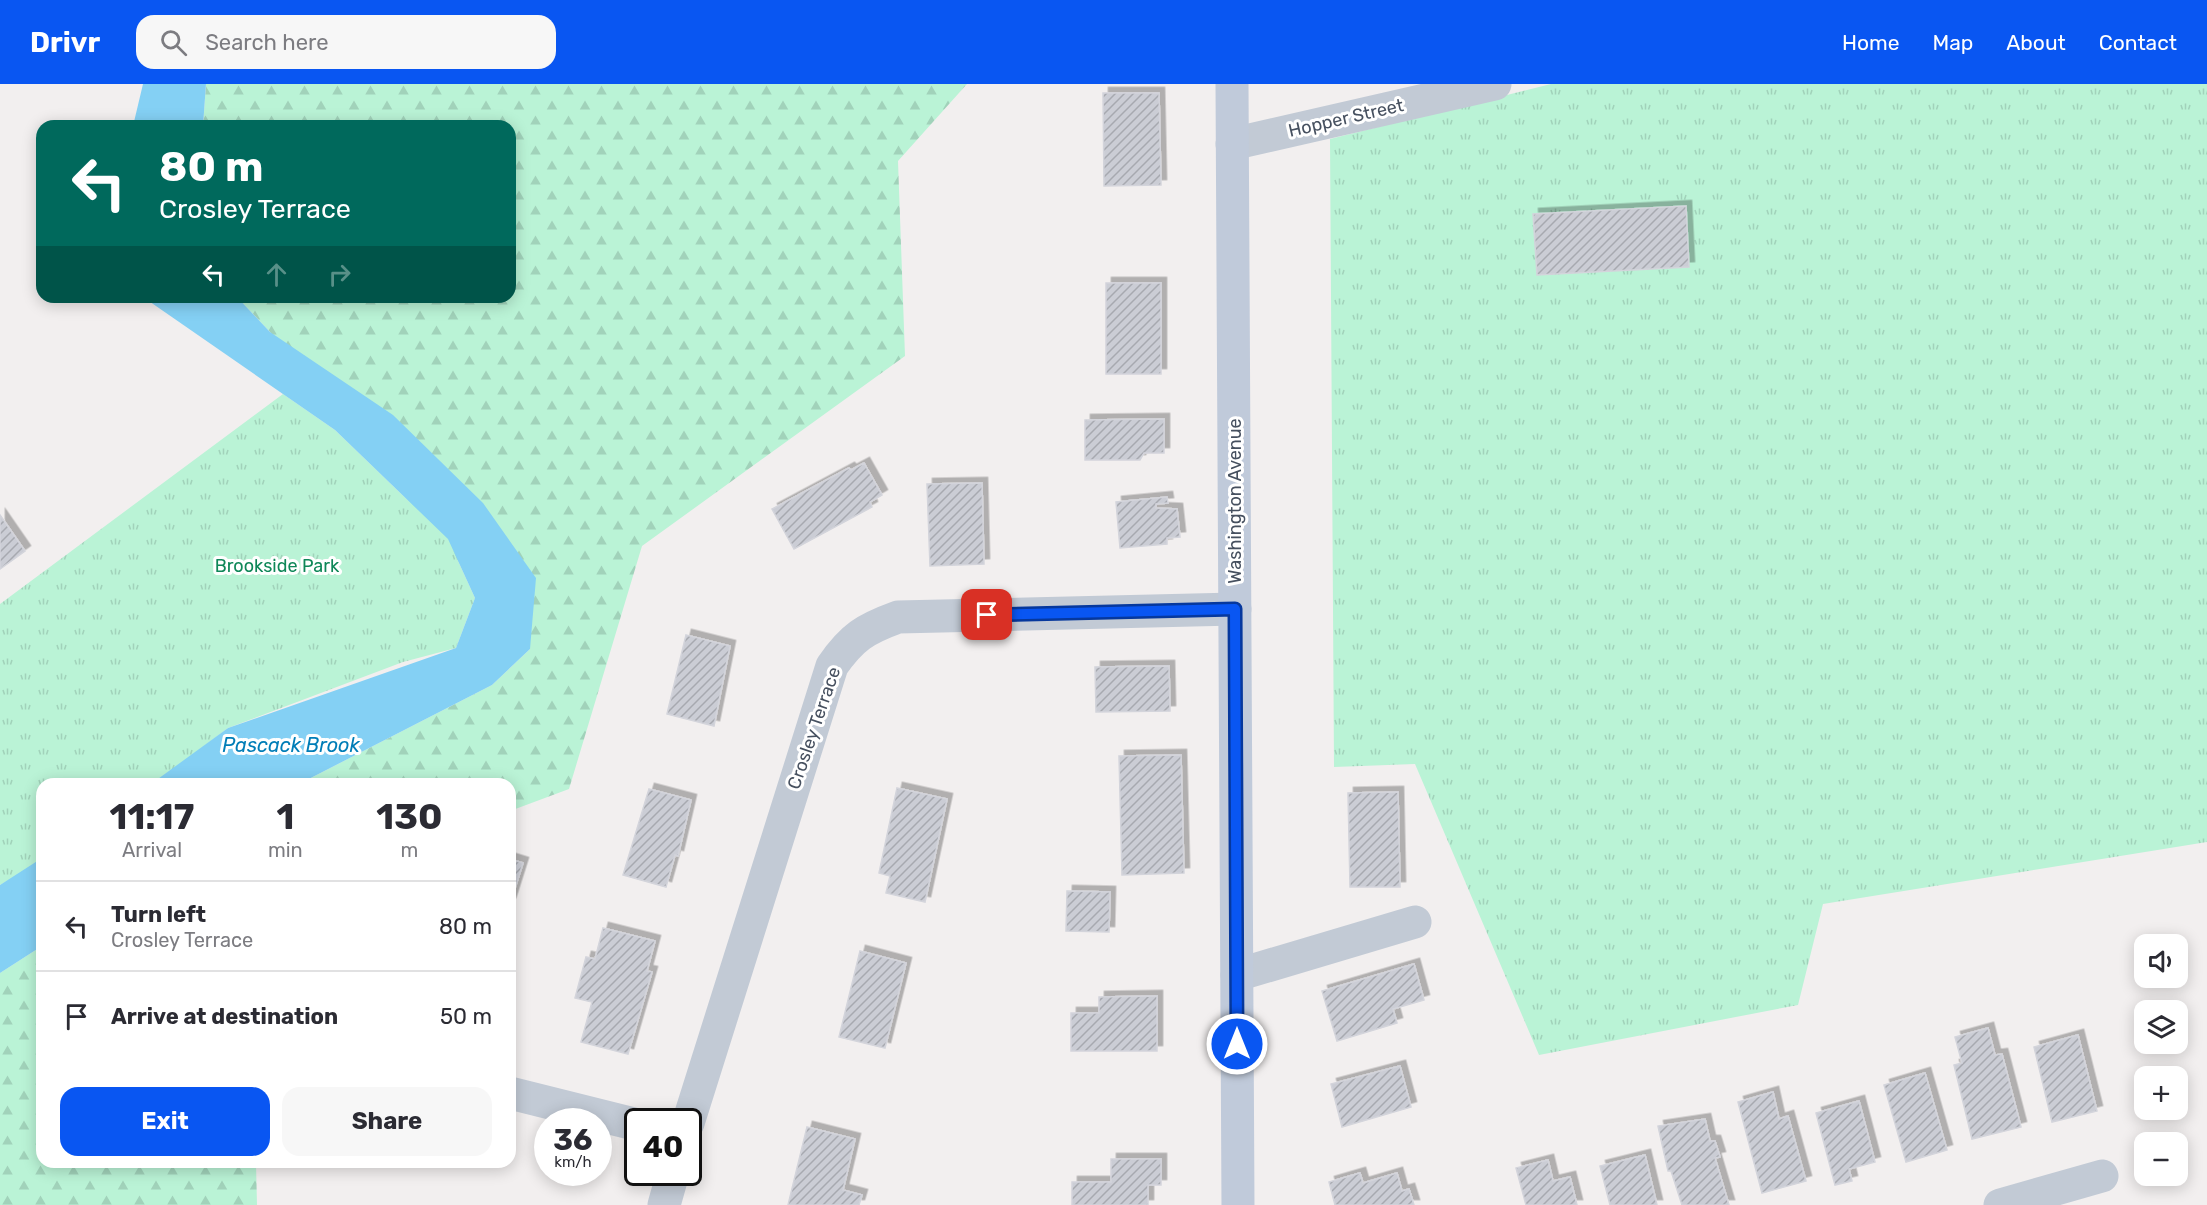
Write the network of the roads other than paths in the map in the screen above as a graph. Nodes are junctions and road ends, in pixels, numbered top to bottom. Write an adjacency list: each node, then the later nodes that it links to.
1 (1232, 84): 3 (street, Washington Avenue)
2 (1495, 84): 3 (street, Hopper Street)
3 (1232, 144): 4 (street, Washington Avenue)
4 (1235, 609): 6 (street, Washington Avenue); 8 (street, Crosley Terrace)
5 (1415, 921): 6 (street)
6 (1237, 975): 13 (street, Washington Avenue)
7 (516, 1094): 9 (street)
8 (693, 1108)
9 (624, 1122)
10 (2102, 1176): 14 (street)
11 (669, 1186): 12 (street)
12 (664, 1205)
13 (1238, 1205)
14 (2000, 1205)

